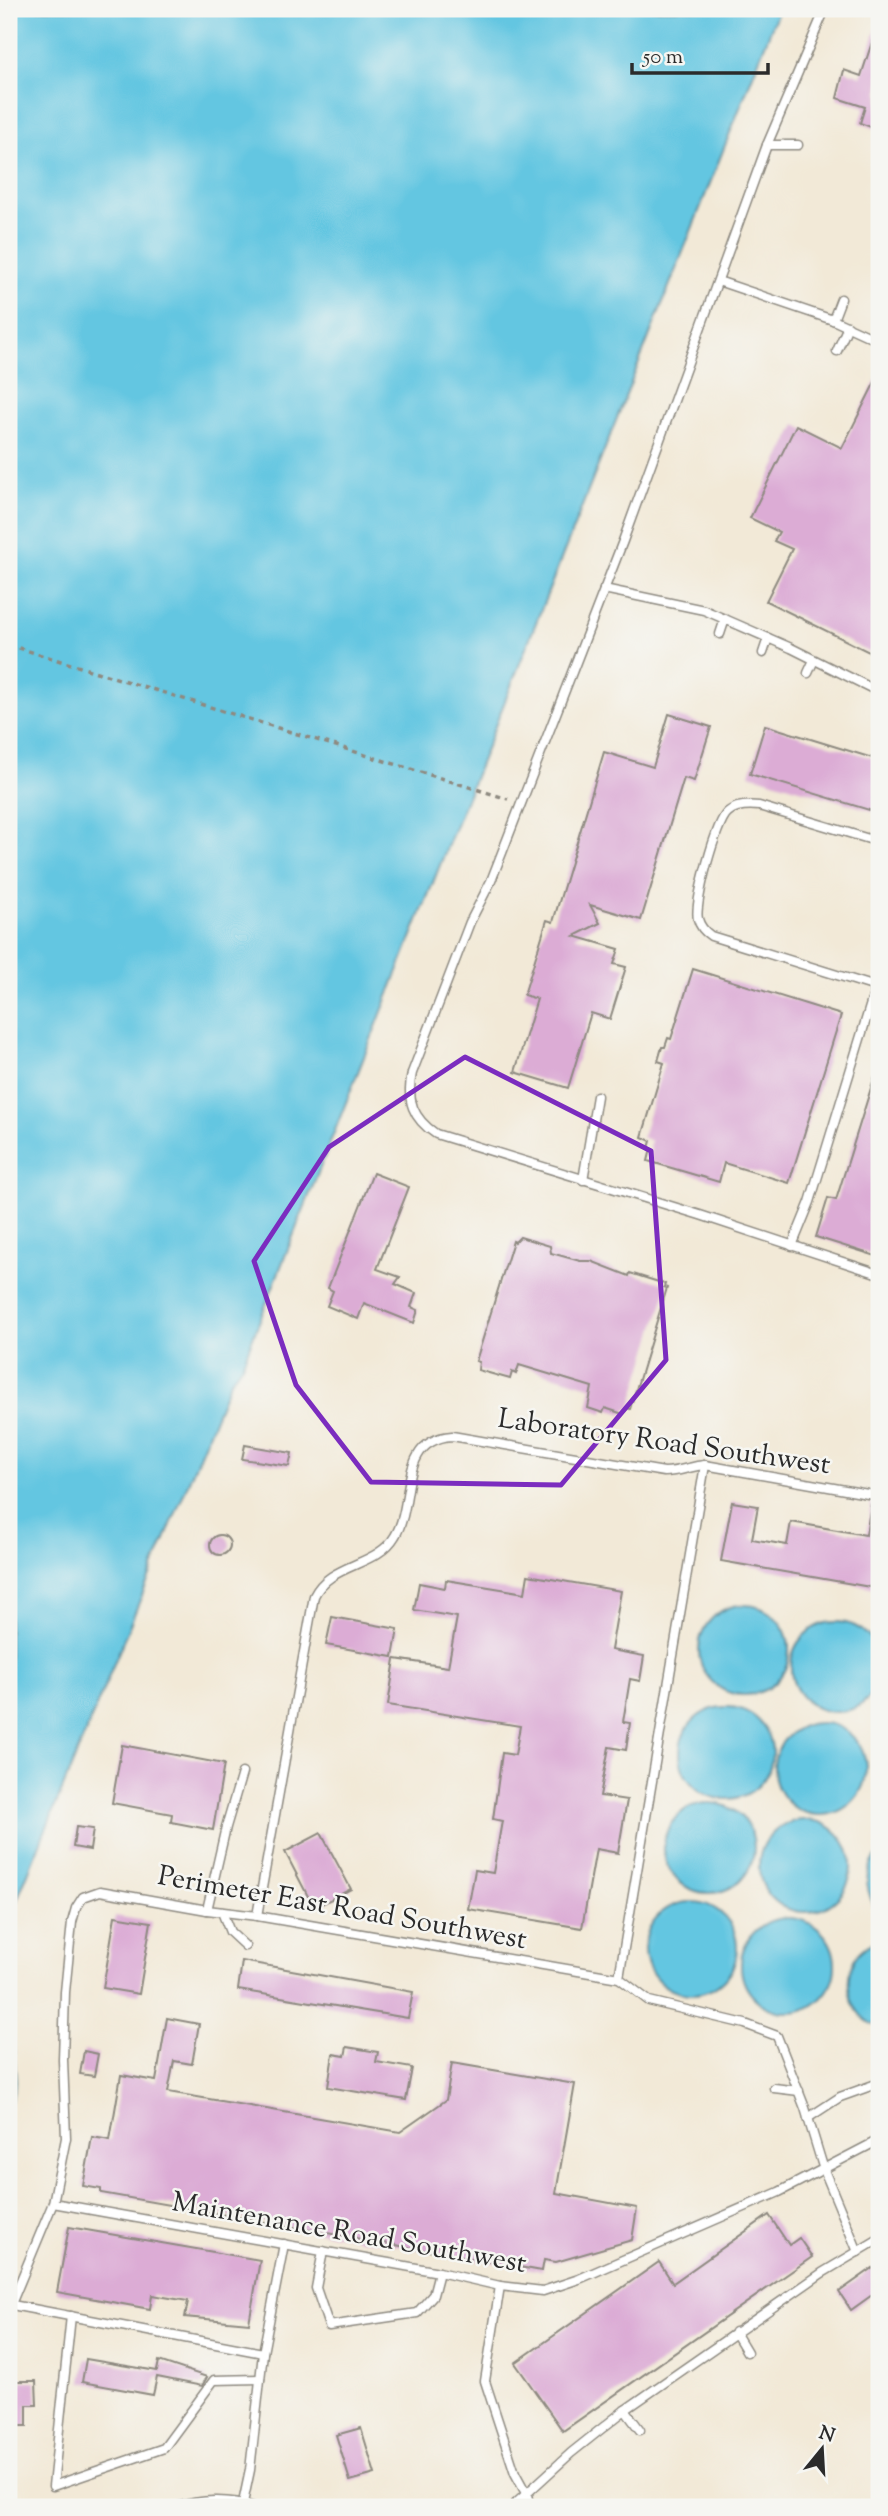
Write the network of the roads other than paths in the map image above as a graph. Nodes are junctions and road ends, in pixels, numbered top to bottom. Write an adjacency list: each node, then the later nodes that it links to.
1 (825, 9): 2 (lane)
2 (767, 145): 3 (lane); 4 (lane)
3 (798, 145)
4 (718, 281): 6 (lane); 11 (lane)
5 (841, 299): 6 (lane)
6 (833, 320): 7 (lane)
7 (848, 326): 9 (lane); 10 (lane)
8 (879, 328): 9 (lane)
9 (876, 339)
10 (837, 351)
11 (604, 589): 12 (lane); 23 (lane)
12 (725, 619): 13 (lane); 14 (lane)
13 (720, 634)
14 (768, 638): 15 (lane); 16 (lane)
15 (763, 653)
16 (814, 660): 17 (lane); 18 (lane)
17 (808, 673)
18 (879, 692)
19 (879, 842): 21 (lane)
20 (879, 977): 21 (lane)
21 (878, 988): 24 (lane)
22 (597, 1096): 23 (lane)
23 (583, 1180): 24 (lane)
24 (792, 1246): 25 (lane)
25 (879, 1274)
26 (705, 1465): 27 (lane, Laboratory Road Southwest); 31 (lane, Laboratory Road Southwest); 33 (lane)
27 (879, 1496)
28 (243, 1773): 29 (lane)
29 (207, 1910): 30 (lane, Perimeter East Road Southwest); 40 (lane, Perimeter East Road Southwest)
30 (222, 1912): 31 (lane, Perimeter East Road Southwest); 32 (lane)
31 (257, 1916): 33 (lane, Perimeter East Road Southwest)
32 (246, 1946)
33 (619, 1978): 36 (lane, Perimeter East Road Southwest)
34 (879, 2083): 37 (lane)
35 (774, 2088): 36 (lane)
36 (799, 2091): 37 (lane, Perimeter East Road Southwest)
37 (808, 2118): 39 (lane, Perimeter East Road Southwest)
38 (879, 2140): 39 (lane, Maintenance Road Southwest)
39 (824, 2170): 44 (lane, Perimeter East Road Southwest); 46 (lane, Maintenance Road Southwest)
40 (53, 2203): 42 (lane, Maintenance Road Southwest); 47 (lane, Perimeter East Road Southwest)
41 (879, 2239): 44 (lane)
42 (284, 2244): 43 (lane, Maintenance Road Southwest); 51 (lane)
43 (323, 2251): 45 (lane, Maintenance Road Southwest); 45 (lane)
44 (858, 2252): 49 (lane)
45 (439, 2272): 46 (lane, Maintenance Road Southwest)
46 (500, 2287): 55 (lane)
47 (10, 2307): 48 (lane)
48 (71, 2316): 51 (lane); 52 (lane)
49 (735, 2332): 50 (lane); 53 (lane)
50 (747, 2352)
51 (263, 2353): 52 (lane)
52 (260, 2379): 56 (lane)
53 (625, 2410): 54 (lane); 55 (lane)
54 (640, 2430)
55 (527, 2495): 59 (lane); 60 (lane)
56 (243, 2503): 57 (lane); 58 (lane)
57 (176, 2507)
58 (253, 2507)
59 (512, 2507)
60 (530, 2507)

